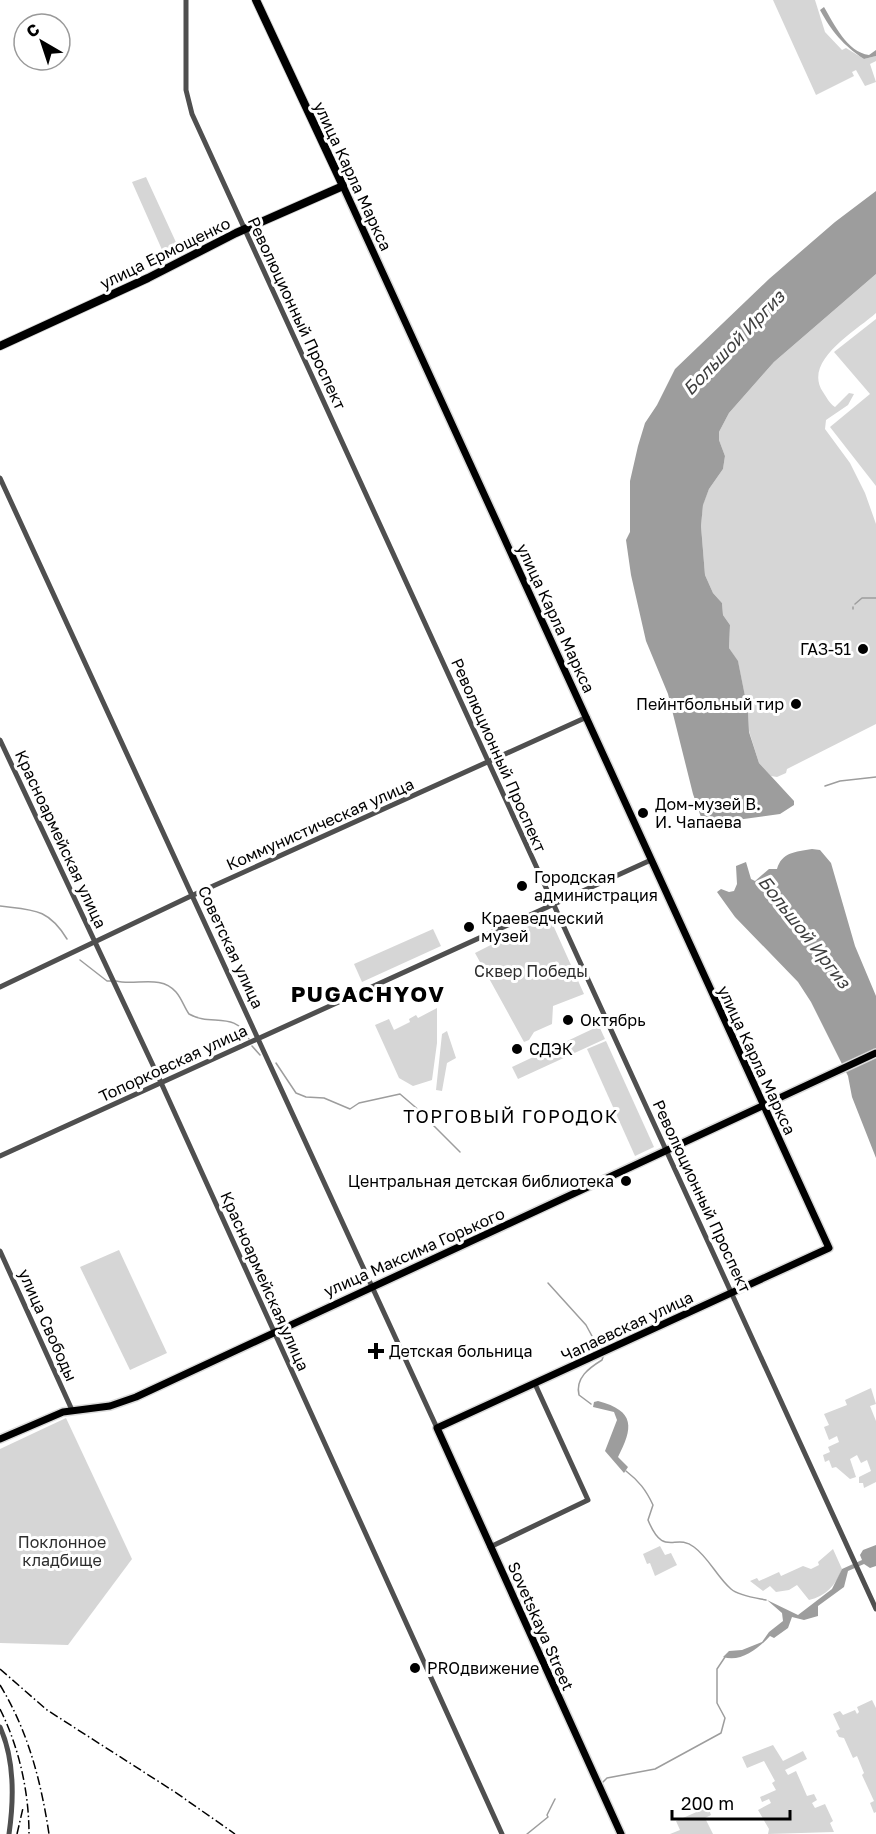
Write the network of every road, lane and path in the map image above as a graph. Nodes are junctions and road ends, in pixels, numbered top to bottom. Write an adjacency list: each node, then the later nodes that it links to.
1 (186, 0): 4 (street, Революционный Проспект)
2 (256, 0): 3 (highway, улица Карла Маркса)
3 (343, 186): 4 (highway, улица Ермощенко); 7 (main road, улица Карла Маркса)
4 (244, 230): 5 (highway, улица Ермощенко); 9 (street, Революционный Проспект)
5 (0, 346)
6 (0, 478): 11 (street, Советская улица)
7 (587, 717): 9 (street, Коммунистическая улица); 10 (main road, улица Карла Маркса)
8 (0, 740): 13 (street, Красноармейская улица)
9 (488, 763): 11 (street, Коммунистическая улица); 12 (street, Революционный Проспект)
10 (651, 860): 12 (street, Топорковская улица); 18 (main road, улица Карла Маркса)
11 (191, 896): 13 (street, Коммунистическая улица); 15 (street, Советская улица)
12 (552, 905): 15 (street, Топорковская улица); 19 (street, Революционный Проспект)
13 (94, 941): 14 (street, Коммунистическая улица); 17 (street, Красноармейская улица)
14 (0, 987)
15 (258, 1038): 17 (street, Топорковская улица); 23 (street, Советская улица)
16 (876, 1053): 18 (main road, улица Максима Горького)
17 (161, 1084): 20 (street, Топорковская улица); 25 (street, Красноармейская улица)
18 (764, 1107): 19 (main road, улица Максима Горького); 21 (main road, улица Карла Маркса)
19 (666, 1151): 23 (main road, улица Максима Горького); 24 (street, Революционный Проспект)
20 (0, 1156)
21 (829, 1248): 24 (main road, Чапаевская улица)
22 (0, 1251): 27 (street, улица Свободы)
23 (372, 1286): 25 (main road, улица Максима Горького); 28 (street, Советская улица)
24 (731, 1293): 26 (main road, Чапаевская улица); 31 (street, Революционный Проспект)
25 (272, 1332): 27 (main road, улица Максима Горького); 34 (street, Красноармейская улица)
26 (535, 1384): 28 (main road, Чапаевская улица); 30 (street)
27 (72, 1410): 29 (main road, улица Максима Горького)
28 (437, 1428): 30 (main road, Sovetskaya Street)
29 (0, 1439)
30 (490, 1547): 35 (main road, Sovetskaya Street)
31 (876, 1609)
32 (0, 1727): 33 (street)
33 (9, 1834)
34 (502, 1834)
35 (621, 1834)

